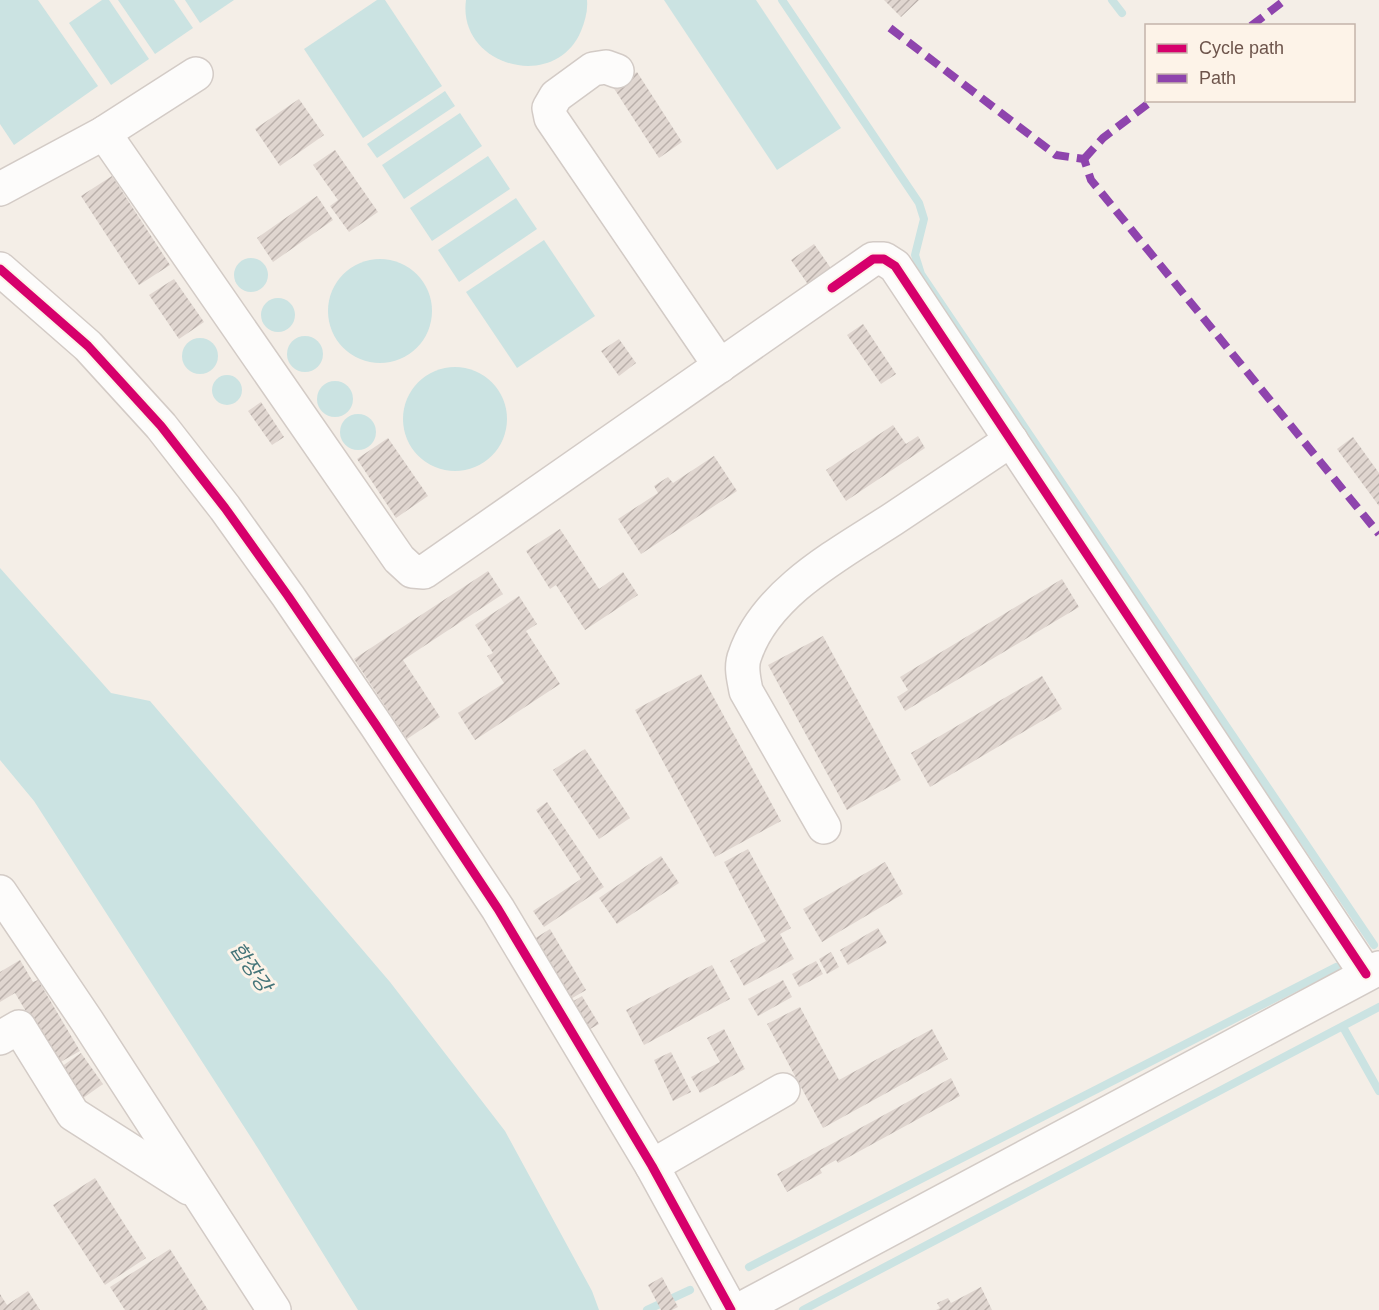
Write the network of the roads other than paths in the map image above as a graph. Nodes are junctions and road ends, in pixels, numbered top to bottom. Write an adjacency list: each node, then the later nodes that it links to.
1 (617, 71): 6 (street)
2 (196, 74): 3 (street)
3 (104, 133): 4 (street); 6 (street)
4 (2, 188)
5 (0, 269): 13 (street)
6 (720, 366): 7 (street)
7 (1011, 441): 8 (street); 10 (street)
8 (824, 827)
9 (0, 892): 14 (street)
10 (1373, 971): 17 (street)
11 (0, 1038): 14 (street)
12 (783, 1090): 13 (street)
13 (652, 1166): 16 (street)
14 (199, 1194): 15 (street)
15 (274, 1310)
16 (731, 1310)
17 (739, 1310)

